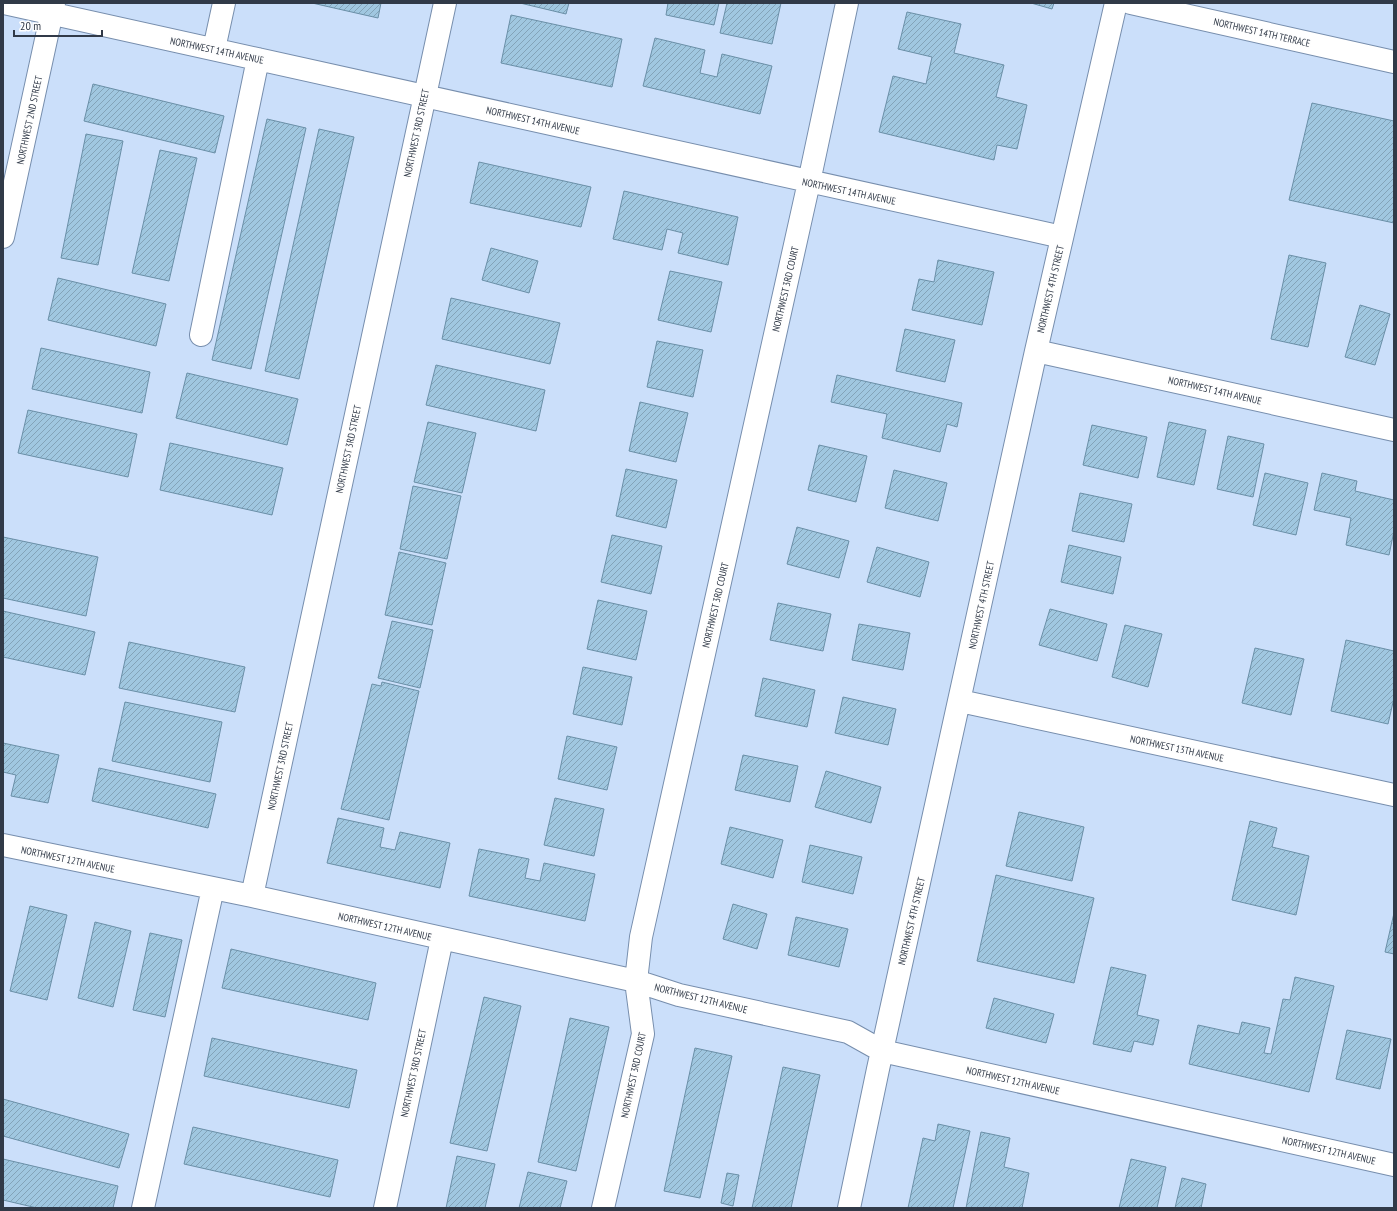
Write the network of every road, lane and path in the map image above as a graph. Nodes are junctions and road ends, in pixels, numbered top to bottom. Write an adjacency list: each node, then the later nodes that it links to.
1 (4, 3): 7 (street, NORTHWEST 14TH AVENUE)
2 (224, 3): 8 (street)
3 (445, 3): 11 (street, NORTHWEST 3RD STREET)
4 (847, 3): 12 (street, NORTHWEST 3RD COURT)
5 (1116, 3): 13 (street, NORTHWEST 4TH STREET)
6 (1131, 3): 10 (street, NORTHWEST 14TH TERRACE)
7 (53, 8): 8 (street, NORTHWEST 14TH AVENUE); 14 (street, NORTHWEST 2ND STREET)
8 (214, 49): 9 (street, NORTHWEST 14TH AVENUE)
9 (258, 59): 11 (street, NORTHWEST 14TH AVENUE); 15 (street)
10 (1394, 62)
11 (424, 95): 12 (street, NORTHWEST 14TH AVENUE); 22 (street, NORTHWEST 3RD STREET)
12 (809, 182): 13 (street, NORTHWEST 14TH AVENUE); 24 (street, NORTHWEST 3RD COURT)
13 (1062, 236): 16 (street, NORTHWEST 4TH STREET)
14 (3, 237)
15 (201, 335)
16 (1036, 351): 17 (street, NORTHWEST 14TH AVENUE); 18 (street, NORTHWEST 4TH STREET)
17 (1394, 430)
18 (960, 701): 19 (street, NORTHWEST 13TH AVENUE); 25 (street, NORTHWEST 4TH STREET)
19 (1394, 795)
20 (3, 845): 21 (street, NORTHWEST 12TH AVENUE)
21 (213, 888): 22 (street, NORTHWEST 12TH AVENUE); 27 (street)
22 (252, 896): 23 (street, NORTHWEST 12TH AVENUE)
23 (442, 939): 24 (street, NORTHWEST 12TH AVENUE); 28 (street, NORTHWEST 3RD STREET)
24 (636, 981): 25 (street, NORTHWEST 12TH AVENUE); 29 (street, NORTHWEST 3RD COURT)
25 (882, 1051): 26 (street, NORTHWEST 12TH AVENUE); 30 (street, NORTHWEST 4TH STREET)
26 (1394, 1165)
27 (143, 1208)
28 (385, 1208)
29 (603, 1208)
30 (849, 1208)

